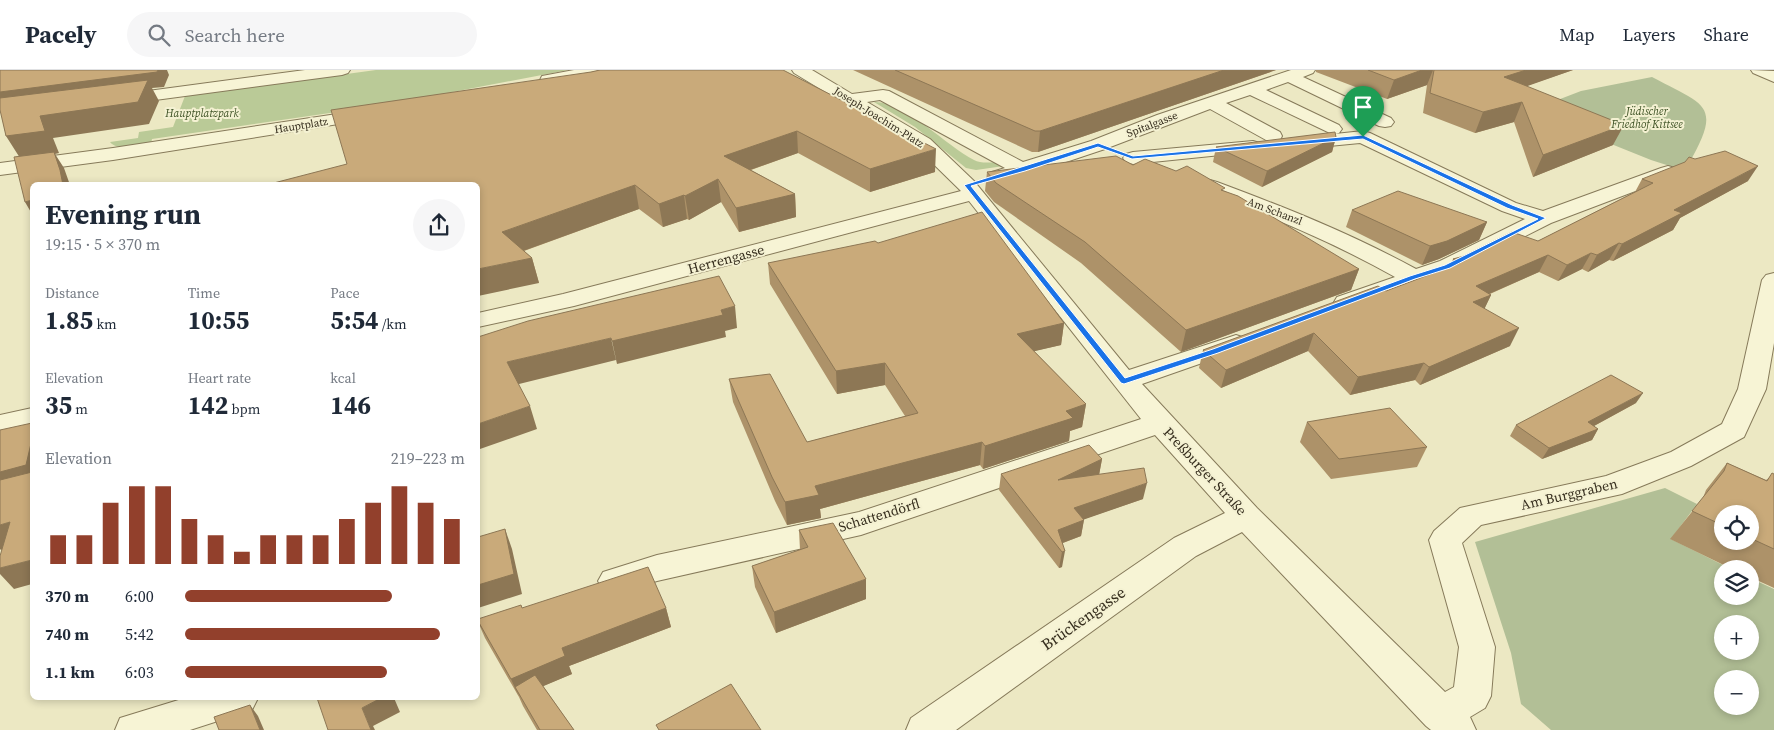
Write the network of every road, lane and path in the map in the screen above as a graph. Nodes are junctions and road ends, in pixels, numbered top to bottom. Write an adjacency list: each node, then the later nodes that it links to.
1 (342, 70): 11 (street)
2 (600, 70): 8 (street)
3 (800, 70): 10 (street, Joseph-Joachim-Platz)
4 (1307, 70): 6 (street, Spitalgasse)
5 (1759, 70): 7 (street)
6 (1289, 76): 9 (street, Spitalgasse); 14 (street)
7 (1774, 77)
8 (532, 83)
9 (1251, 89): 12 (street, Spitalgasse); 15 (street)
10 (851, 98): 20 (street); 22 (street, Joseph-Joachim-Platz)
11 (105, 102)
12 (1212, 103): 16 (street); 17 (street, Spitalgasse)
13 (387, 111): 19 (street, Hauptplatz)
14 (1385, 122)
15 (1332, 130)
16 (1273, 136)
17 (1098, 145): 18 (street, Am Schanzl); 20 (street, Spitalgasse)
18 (1132, 158): 23 (street, Am Schanzl); 24 (street, Am Schanzl)
19 (0, 169)
20 (1023, 170): 22 (street, Spitalgasse)
21 (1668, 172): 23 (street)
22 (970, 190): 27 (street, Herrengasse); 29 (street, Preßburger Straße)
23 (1543, 218): 24 (street)
24 (1413, 277): 26 (street)
25 (1774, 280): 36 (street, Am Burggraben)
26 (1323, 311)
27 (480, 320)
28 (1260, 334): 29 (street)
29 (1124, 381): 31 (street, Preßburger Straße)
30 (30, 417): 32 (street)
31 (1160, 423): 33 (street, Preßburger Straße); 34 (street, Schattendörfl)
32 (0, 424)
33 (1246, 516): 36 (street, Preßburger Straße); 37 (street, Brückengasse)
34 (591, 589)
35 (232, 700): 38 (street)
36 (1448, 722)
37 (941, 725)
38 (134, 730)

